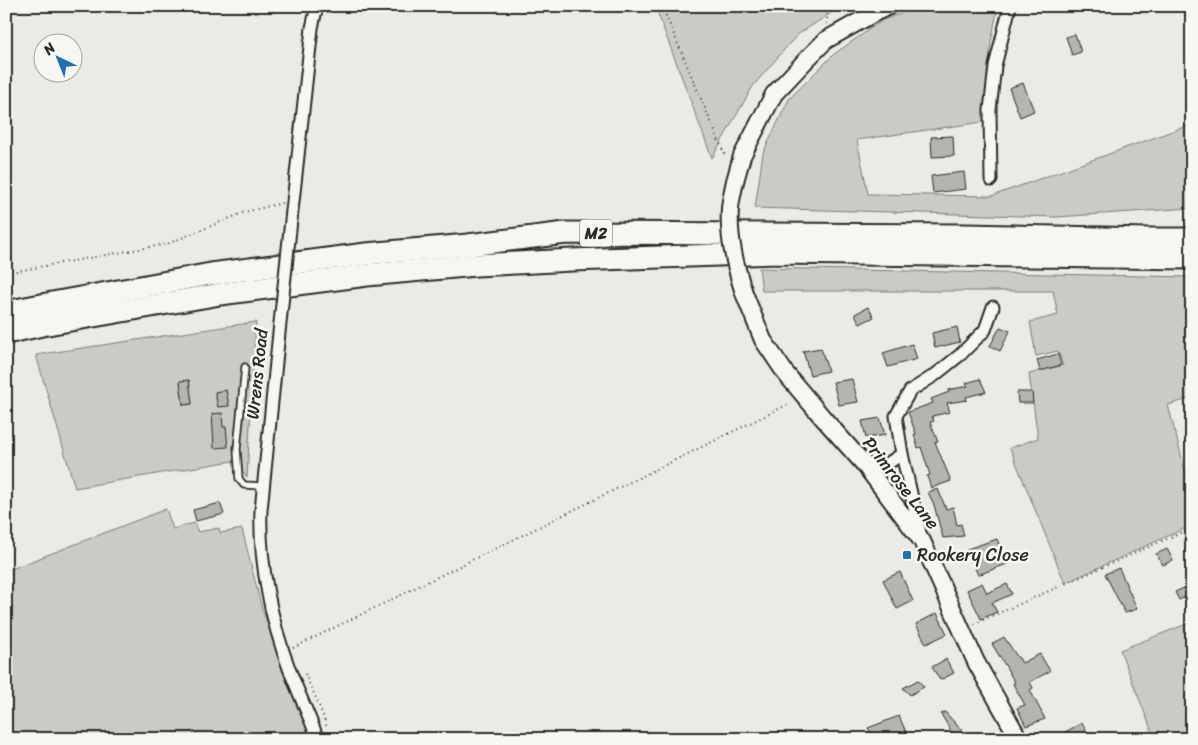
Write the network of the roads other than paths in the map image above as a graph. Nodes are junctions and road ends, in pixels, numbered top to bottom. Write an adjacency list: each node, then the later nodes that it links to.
1 (317, 6): 13 (street, Wrens Road, bridge)
2 (889, 6): 12 (street, Primrose Lane, bridge)
3 (1010, 6): 4 (street)
4 (991, 180)
5 (1192, 239): 8 (highway, M2)
6 (1192, 258): 9 (highway, M2)
7 (994, 307): 11 (street)
8 (6, 312)
9 (6, 333)
10 (245, 367): 13 (lane)
11 (902, 454): 12 (street); 14 (street)
12 (864, 464): 14 (street, Primrose Lane)
13 (263, 486): 15 (street, Wrens Road)
14 (922, 541): 16 (street, Primrose Lane)
15 (318, 739)
16 (1019, 739)

